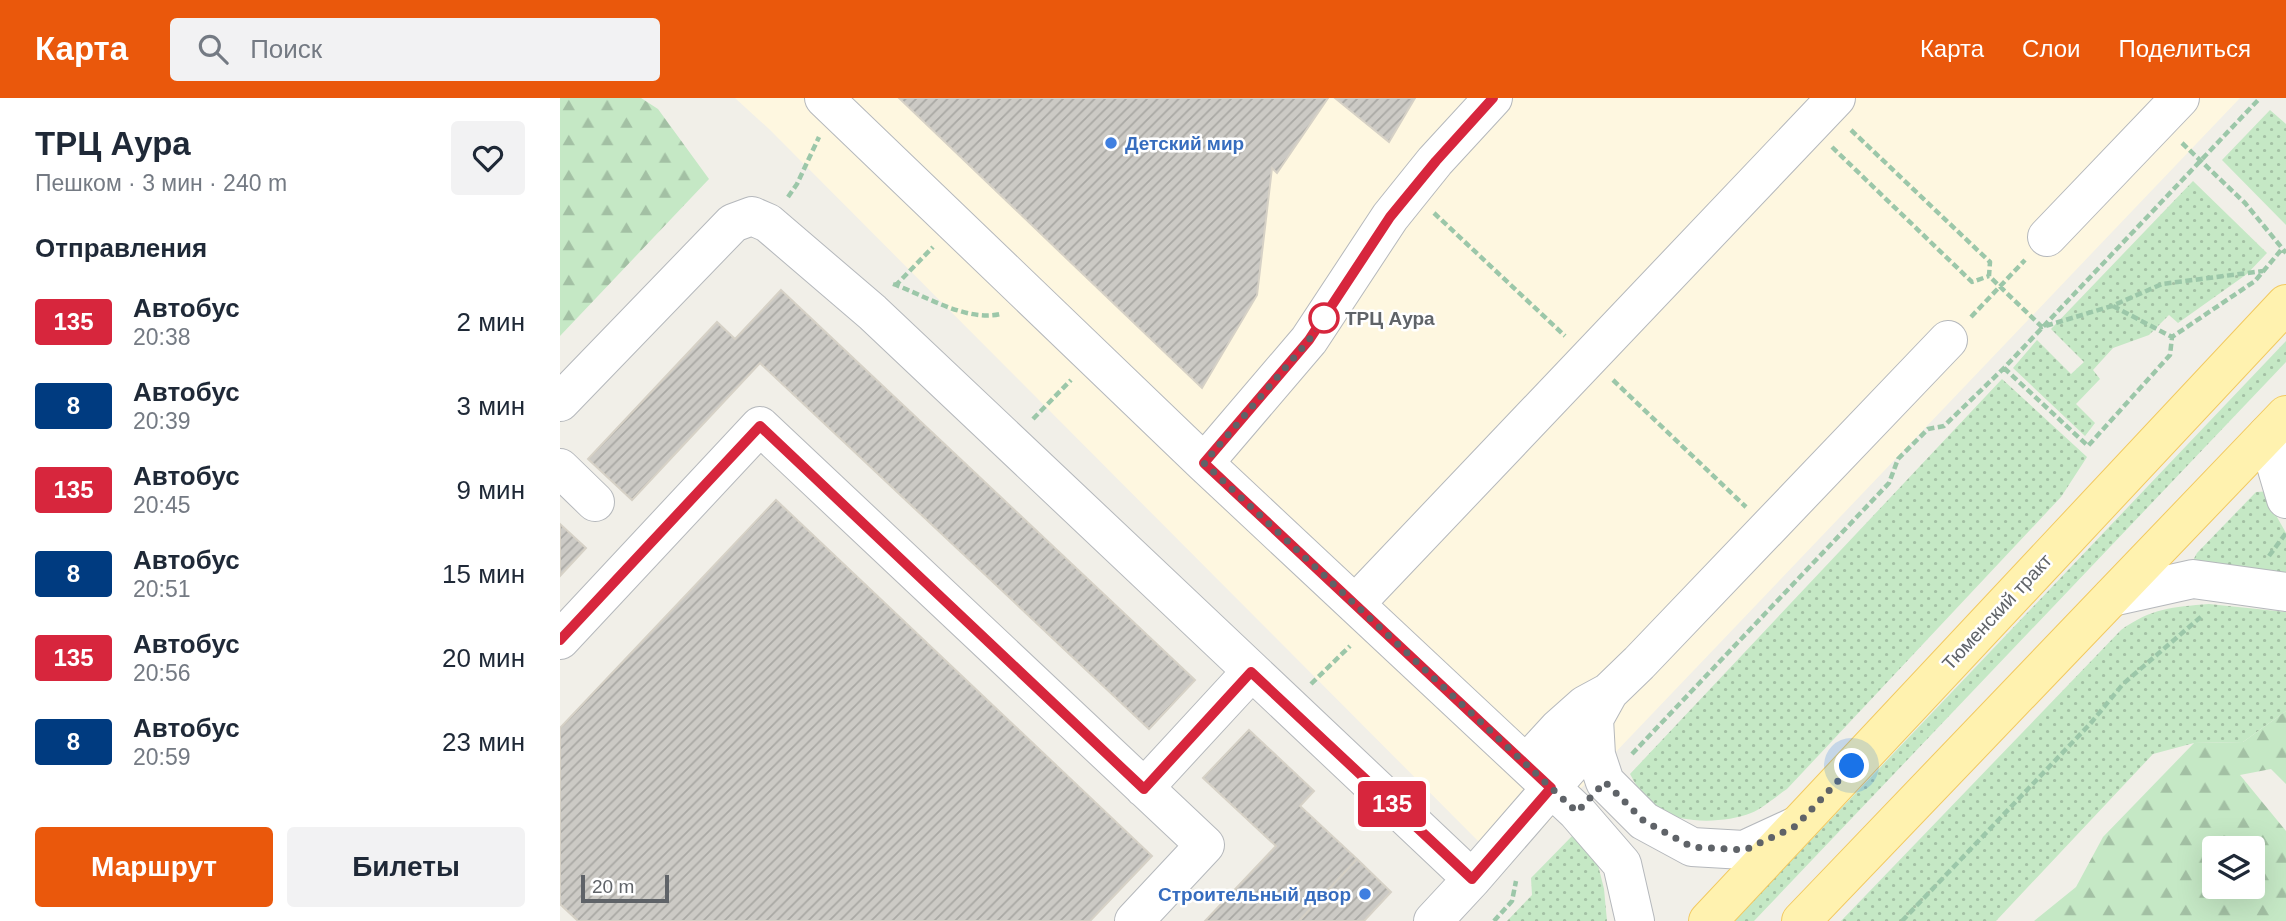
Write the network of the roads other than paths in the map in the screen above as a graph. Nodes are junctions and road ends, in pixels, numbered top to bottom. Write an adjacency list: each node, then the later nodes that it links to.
1 (1493, 98): 10 (lane)
2 (1824, 110): 16 (lane)
3 (2169, 110): 5 (lane)
4 (823, 114): 10 (lane)
5 (2047, 237)
6 (2286, 304): 22 (main road, Тюменский тракт)
7 (1948, 340): 19 (lane)
8 (560, 402): 18 (lane)
9 (2276, 425): 12 (lane); 15 (main road)
10 (1204, 463): 16 (lane)
11 (560, 468): 13 (lane)
12 (2286, 499)
13 (595, 502)
14 (2286, 593): 15 (lane)
15 (2112, 597): 28 (main road)
16 (1365, 612): 20 (lane)
17 (560, 640): 21 (lane)
18 (1251, 672): 21 (lane); 23 (lane)
19 (1601, 706): 20 (lane); 22 (lane)
20 (1539, 776): 23 (lane); 26 (lane)
21 (1144, 789): 24 (lane)
22 (1796, 826): 27 (main road, Тюменский тракт)
23 (1472, 879): 25 (lane)
24 (1134, 921)
25 (1433, 921)
26 (1635, 921)
27 (1708, 921)
28 (1801, 921)

